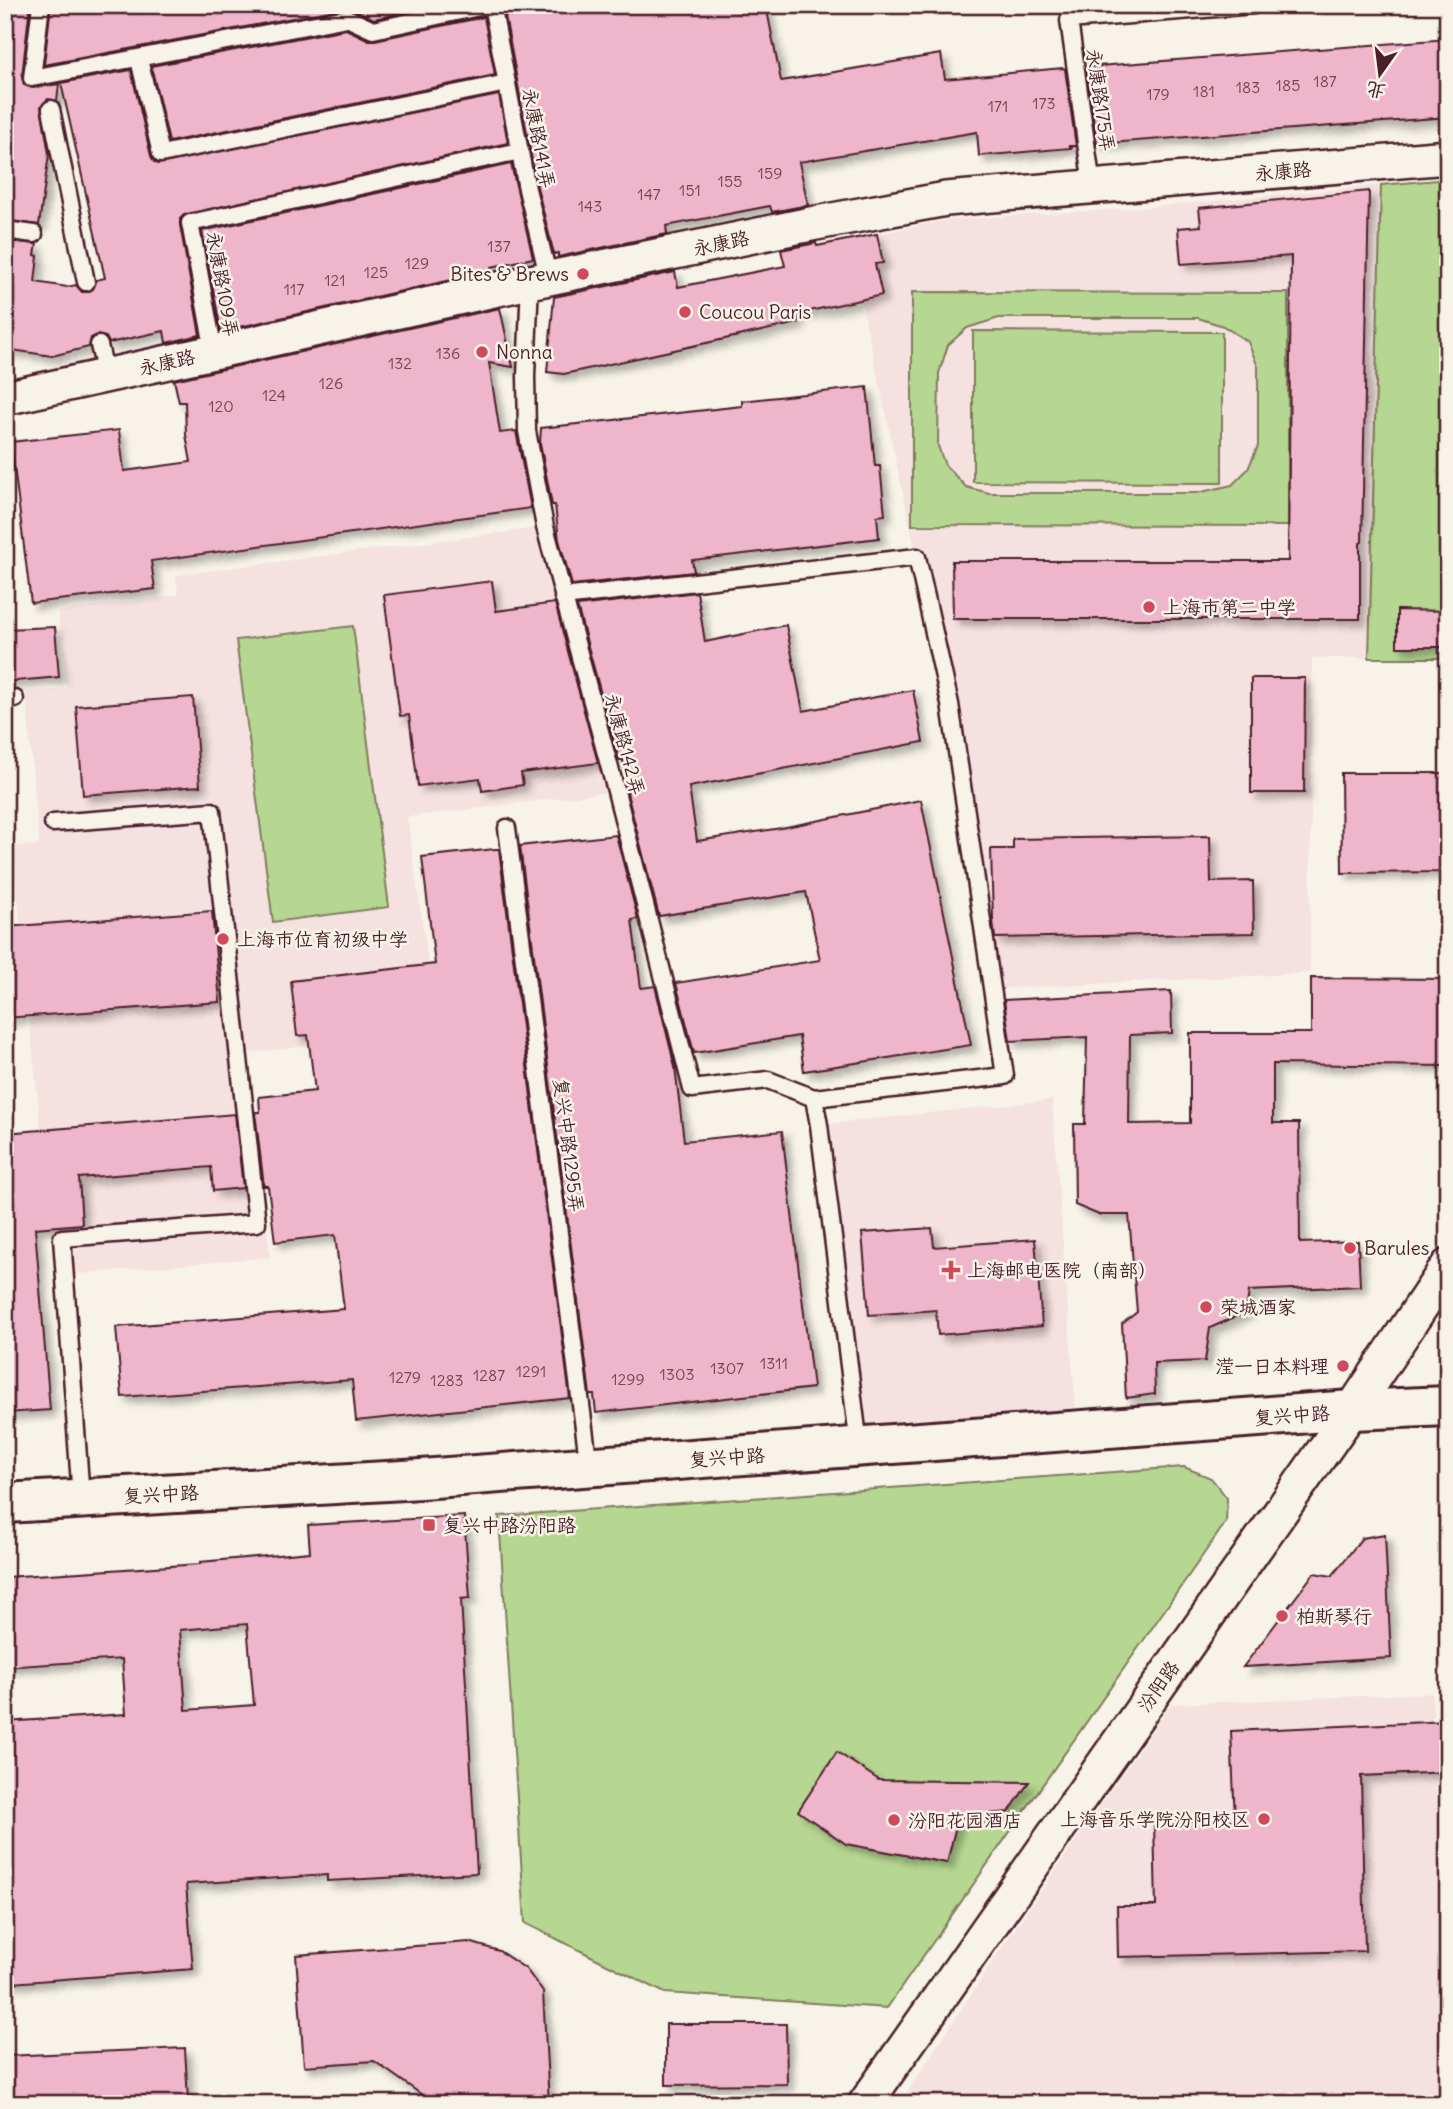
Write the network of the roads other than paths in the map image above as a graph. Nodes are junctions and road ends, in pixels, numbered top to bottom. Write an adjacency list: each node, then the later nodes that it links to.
1 (41, 5): 4 (lane)
2 (490, 5): 4 (lane); 5 (lane, 永康路141弄)
3 (1254, 5): 9 (lane, 永康路175弄)
4 (139, 59): 5 (lane)
5 (507, 83): 7 (lane, 永康路141弄)
6 (51, 109): 13 (lane)
7 (520, 151): 12 (lane, 永康路141弄); 14 (lane, 永康路109弄)
8 (1448, 157): 9 (street, 永康路)
9 (1091, 187): 12 (street, 永康路)
10 (5, 230): 11 (lane)
11 (34, 234)
12 (540, 281): 14 (street, 永康路); 16 (lane, 永康路142弄)
13 (86, 282)
14 (214, 352): 15 (street, 永康路)
15 (5, 398)
16 (564, 597): 19 (lane, 永康路142弄); 19 (lane)
17 (53, 823): 25 (lane)
18 (507, 828): 24 (lane, 复兴中路1295弄)
19 (814, 1098): 23 (lane)
20 (1448, 1266): 22 (street, 汾阳路)
21 (1448, 1406): 22 (main road, 复兴中路)
22 (1352, 1410): 23 (main road, 复兴中路); 27 (street, 汾阳路)
23 (859, 1447): 24 (main road, 复兴中路)
24 (589, 1467): 25 (main road, 复兴中路)
25 (81, 1498): 26 (main road, 复兴中路)
26 (5, 1503)
27 (865, 2104)

